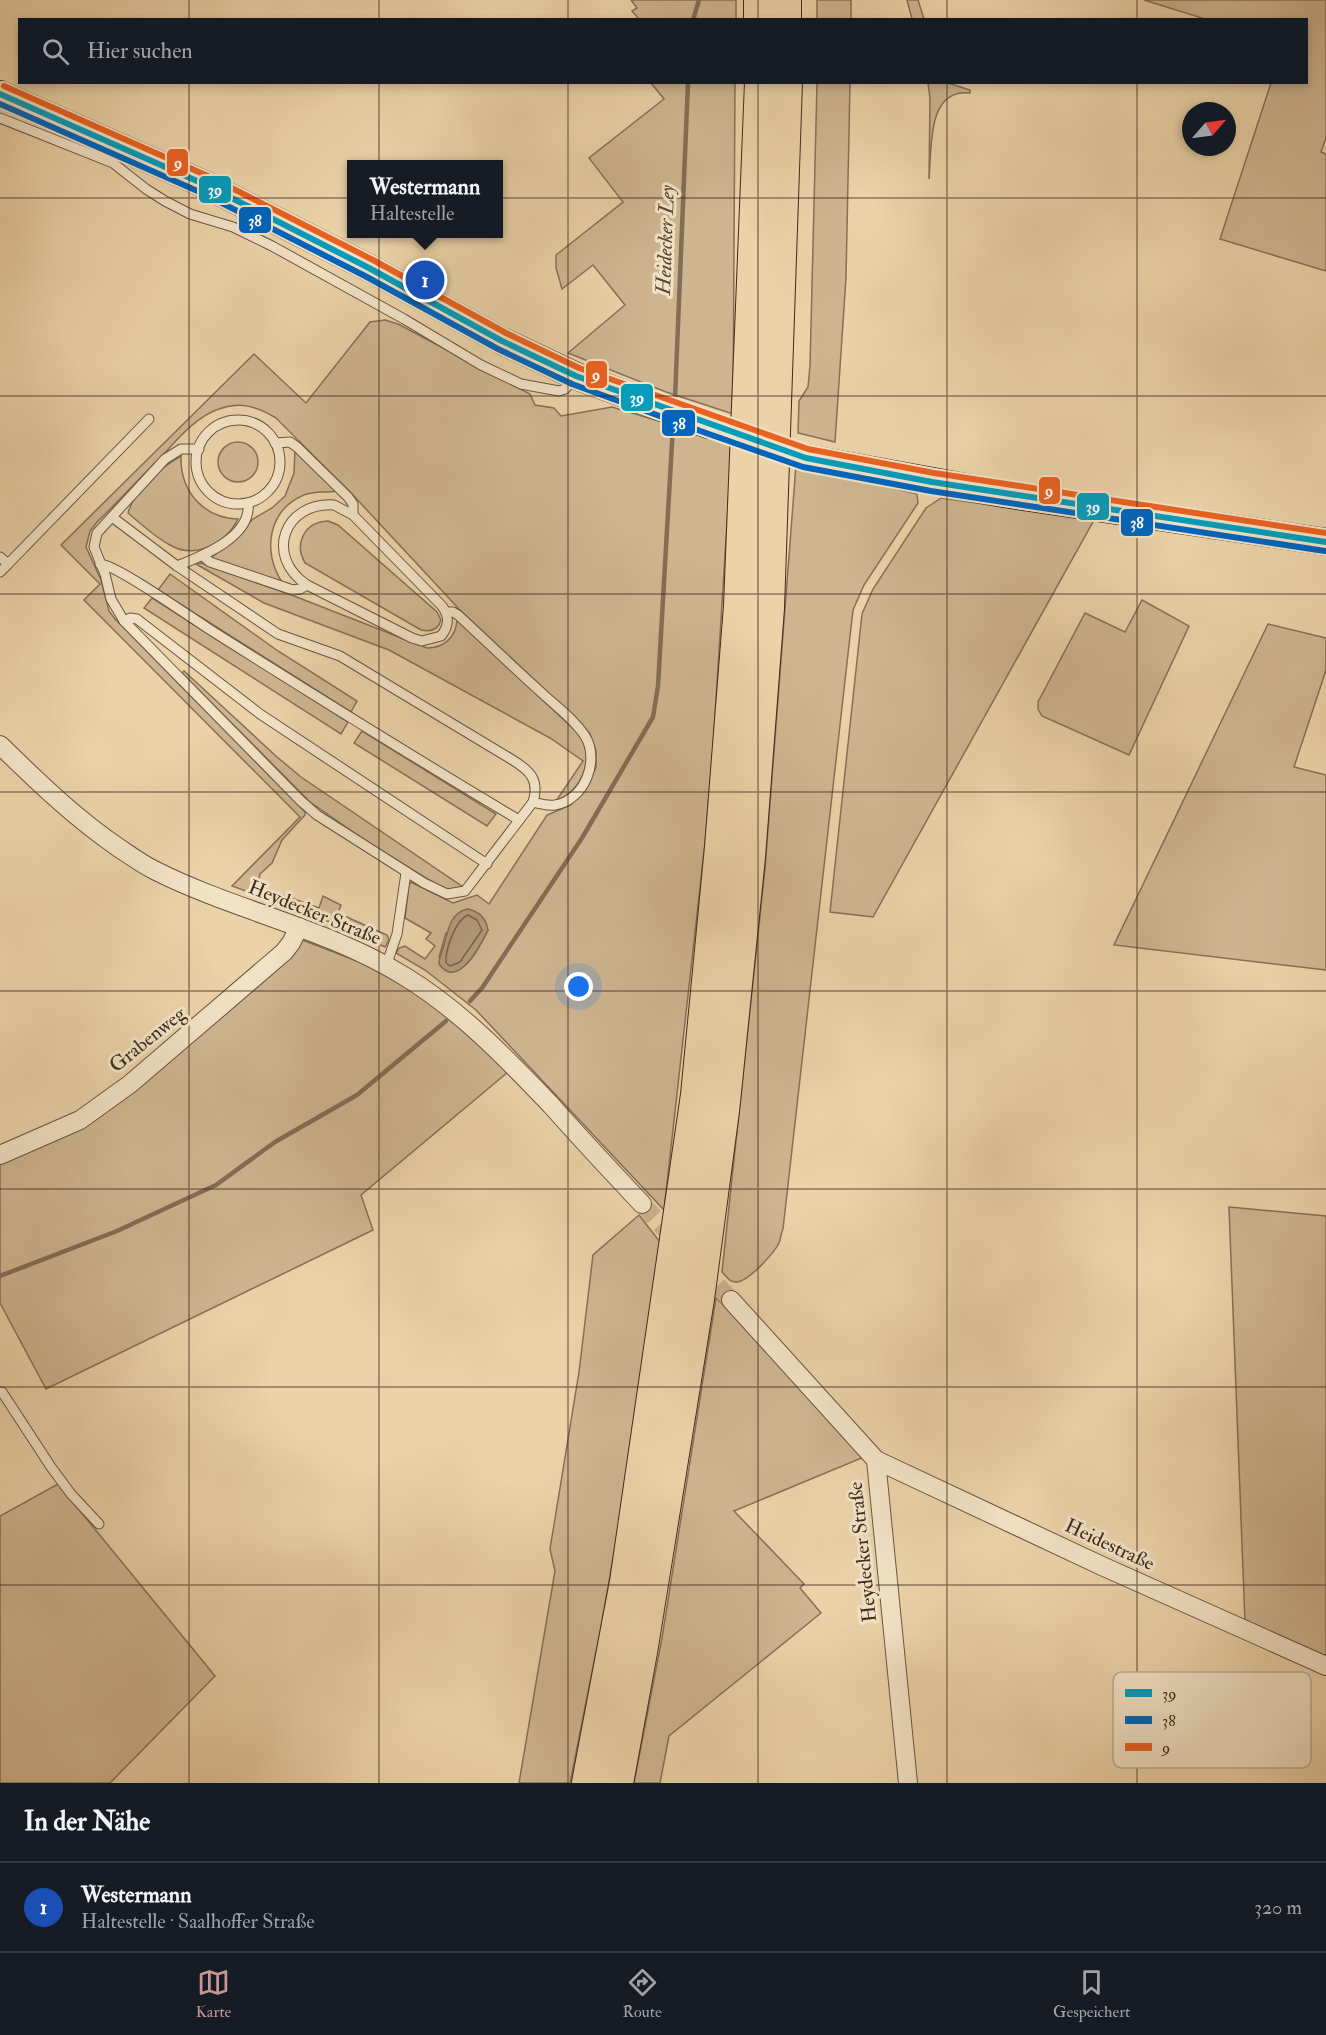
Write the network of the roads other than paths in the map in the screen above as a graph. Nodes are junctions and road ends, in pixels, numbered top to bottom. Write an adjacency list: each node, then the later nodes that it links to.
1 (760, 0): 3 (highway)
2 (785, 0): 4 (highway)
3 (760, 18)
4 (785, 18)
5 (761, 84): 42 (highway)
6 (786, 84): 43 (highway)
7 (0, 94): 9 (street)
8 (0, 118): 9 (lane)
9 (576, 376): 11 (street)
10 (149, 419): 21 (lane)
11 (709, 425)
12 (275, 443): 13 (lane); 15 (lane); 16 (lane)
13 (198, 448): 15 (lane); 17 (lane)
14 (806, 458): 18 (street)
15 (248, 503): 20 (lane)
16 (353, 515): 25 (lane); 26 (lane)
17 (112, 517): 22 (lane); 23 (lane)
18 (1326, 542)
19 (0, 556): 21 (lane)
20 (203, 556): 23 (lane); 25 (lane)
21 (8, 564): 24 (lane)
22 (100, 564): 27 (lane); 30 (lane)
23 (177, 566): 29 (lane)
24 (0, 572)
25 (308, 585): 26 (lane)
26 (446, 612): 29 (lane)
27 (124, 621): 31 (lane); 32 (lane)
28 (0, 745): 33 (street, Heydecker Straße)
29 (533, 802): 30 (lane)
30 (519, 820): 31 (lane)
31 (487, 864): 32 (lane)
32 (406, 873): 34 (lane)
33 (299, 927): 34 (street, Heydecker Straße); 35 (street, Grabenweg)
34 (386, 966): 36 (street, Heydecker Straße)
35 (0, 1155)
36 (642, 1204)
37 (731, 1300): 39 (street, Heydecker Straße)
38 (0, 1392): 40 (lane)
39 (876, 1460): 41 (street, Heidestraße); 44 (street, Heydecker Straße)
40 (99, 1524)
41 (1326, 1666)
42 (588, 1783)
43 (617, 1783)
44 (908, 1783)

